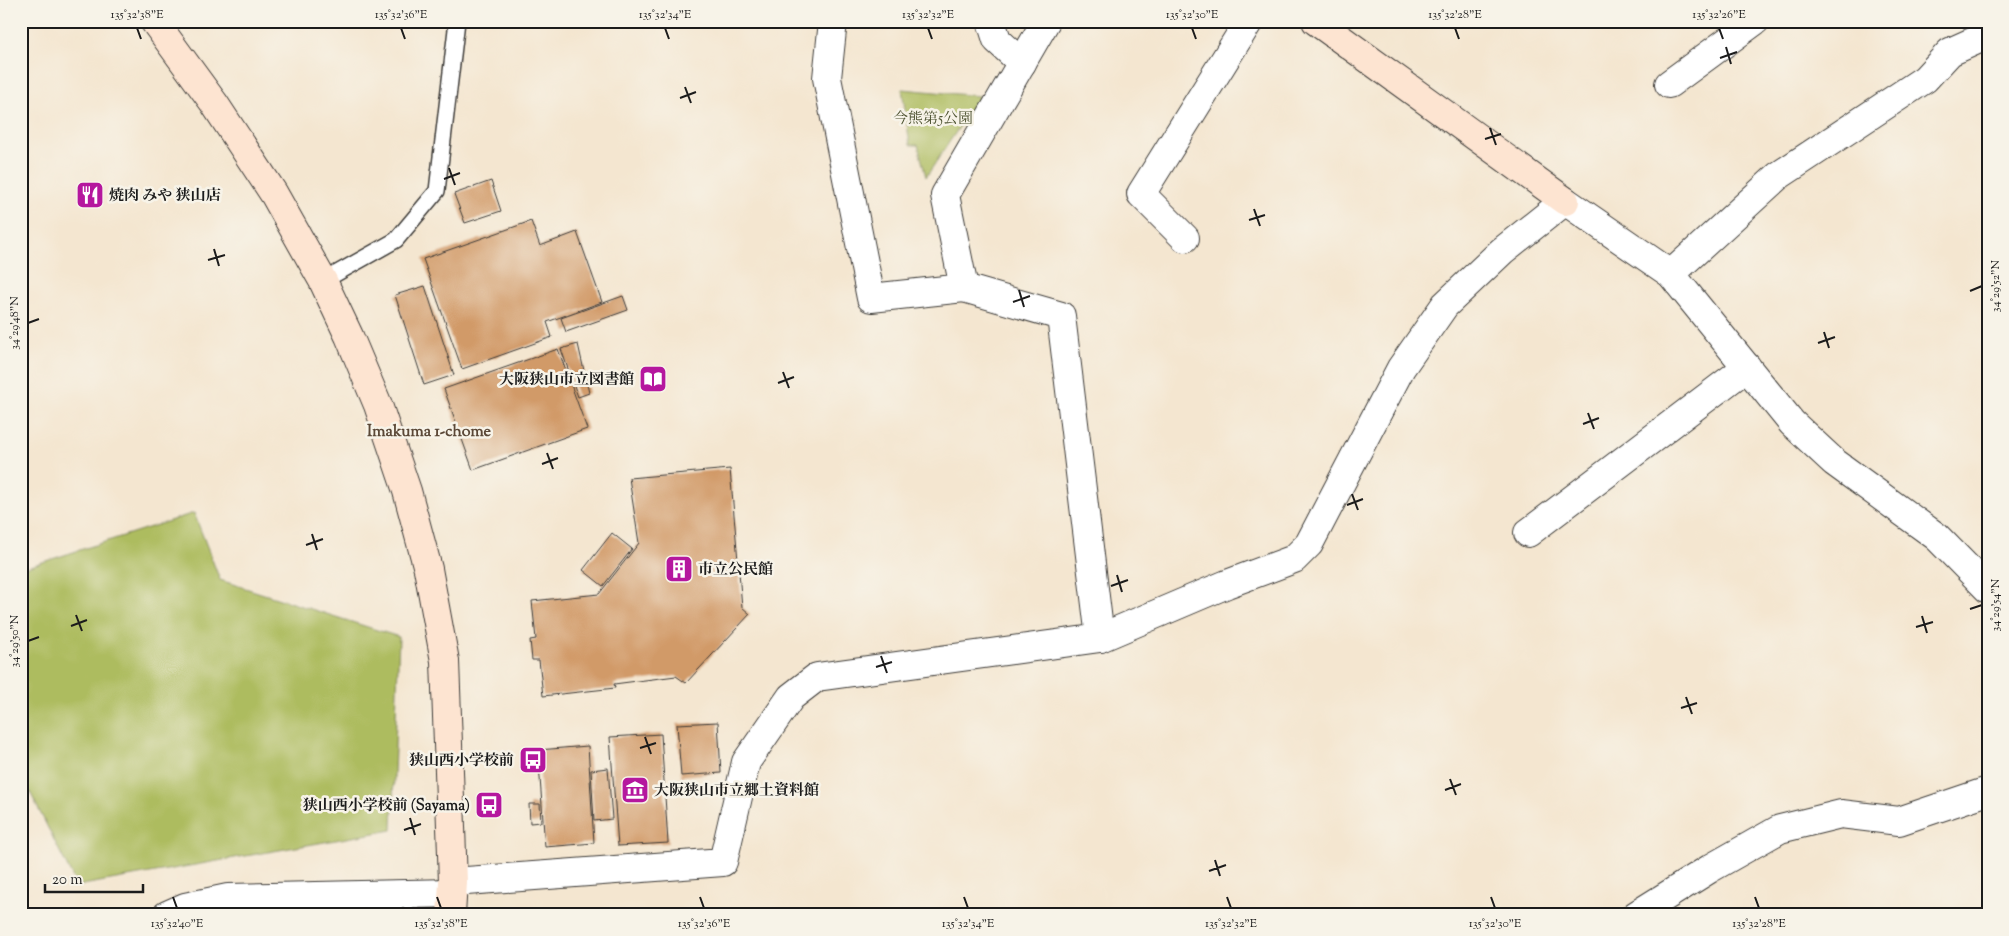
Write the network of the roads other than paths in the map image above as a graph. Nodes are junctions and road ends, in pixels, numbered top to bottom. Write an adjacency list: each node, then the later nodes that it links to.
1 (154, 21): 15 (street)
2 (457, 21): 15 (lane)
3 (833, 21): 16 (street)
4 (991, 21): 10 (street)
5 (1046, 21): 10 (street)
6 (1249, 21): 13 (street)
7 (1316, 21): 12 (street)
8 (1755, 21): 11 (street)
9 (1988, 35): 14 (street)
10 (1022, 63): 16 (street)
11 (1669, 84)
12 (1565, 201): 14 (street); 20 (street)
13 (1185, 238)
14 (1671, 274): 17 (street)
15 (323, 281): 22 (street)
16 (964, 288): 20 (street)
17 (1747, 367): 18 (street); 19 (street)
18 (1528, 534)
19 (1988, 589)
20 (1100, 638): 22 (street)
21 (1988, 791): 24 (street)
22 (452, 896): 23 (street)
23 (168, 915)
24 (1636, 915)

